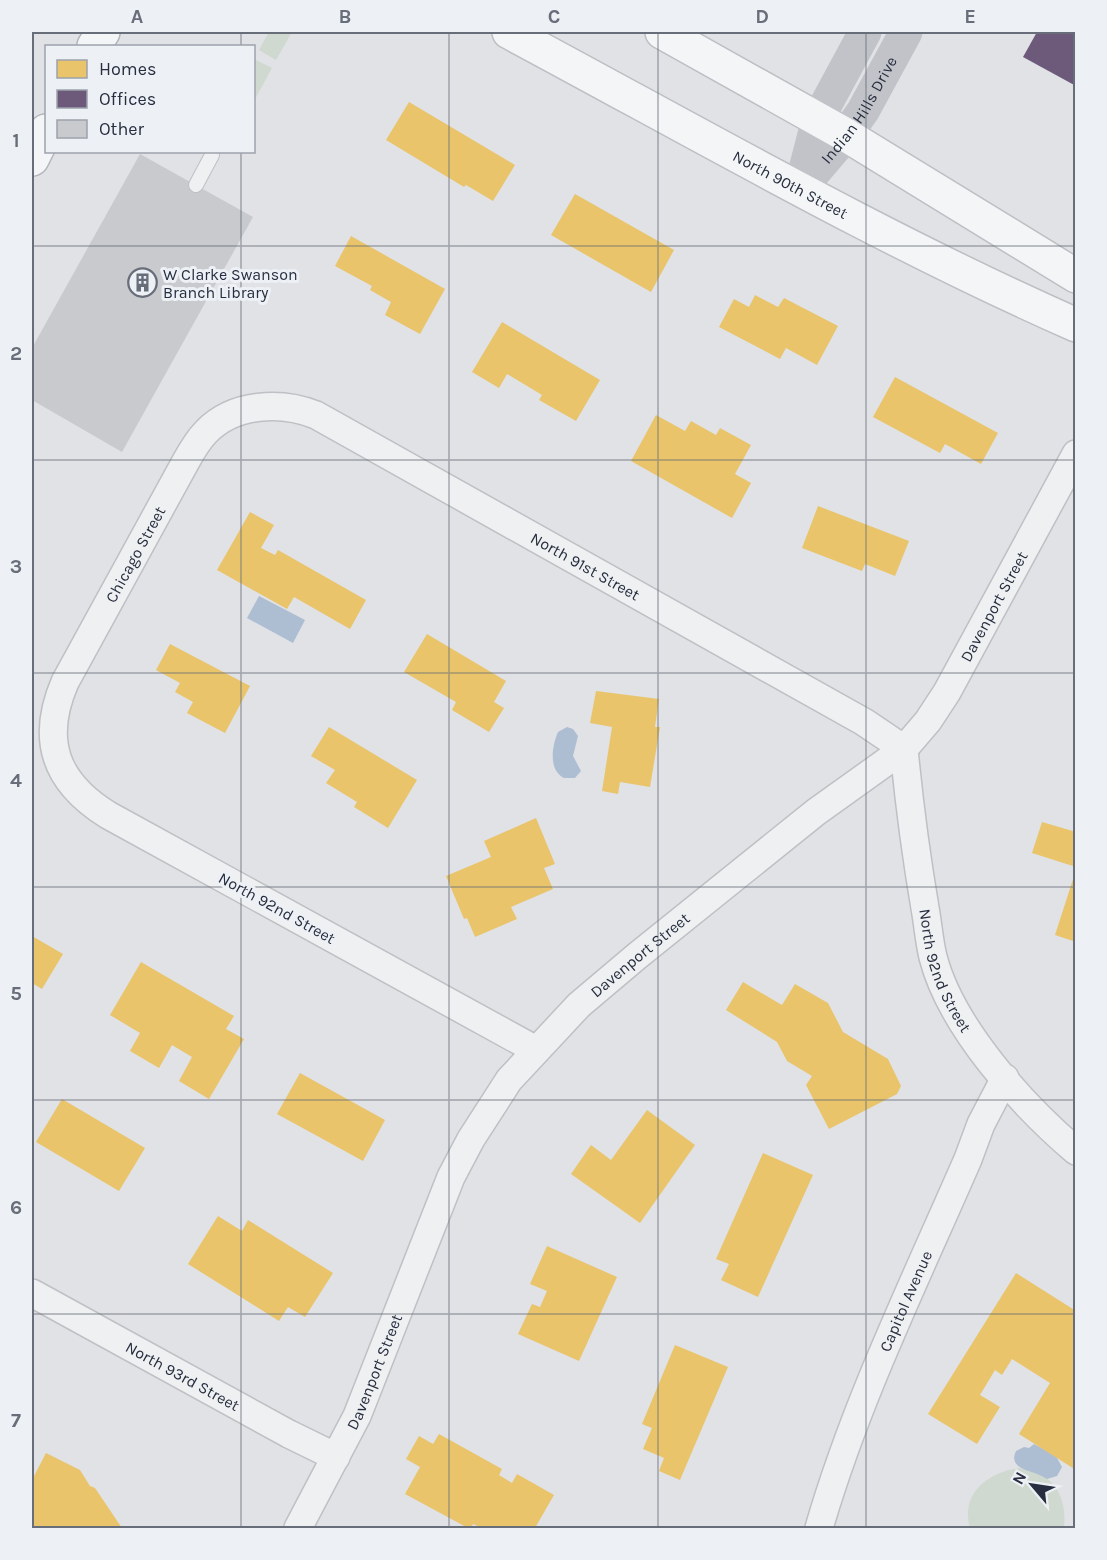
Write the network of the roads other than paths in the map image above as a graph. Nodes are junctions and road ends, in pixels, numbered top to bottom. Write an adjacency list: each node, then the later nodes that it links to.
1 (103, 32): 6 (main road)
2 (509, 32): 13 (main road, North 90th Street)
3 (662, 32): 7 (main road)
4 (865, 32): 7 (street, Indian Hills Drive)
5 (906, 32): 9 (street, Indian Hills Drive)
6 (95, 45)
7 (818, 119): 9 (main road); 13 (street, Indian Hills Drive)
8 (45, 133): 11 (main road)
9 (846, 135): 13 (street, Indian Hills Drive); 14 (main road)
10 (212, 154): 12 (lane)
11 (32, 159)
12 (196, 185)
13 (800, 189): 15 (main road, North 90th Street)
14 (1076, 276)
15 (1076, 326)
16 (259, 407): 18 (street, Chicago Street); 19 (street, North 91st Street)
17 (1076, 454): 19 (street, Davenport Street)
18 (52, 734): 20 (street, North 92nd Street)
19 (904, 749): 20 (street, Davenport Street); 21 (street, North 92nd Street)
20 (536, 1050): 24 (street, Davenport Street)
21 (1005, 1078): 22 (street, North 92nd Street); 26 (street, Capitol Avenue)
22 (1076, 1151)
23 (32, 1293): 24 (street, North 93rd Street)
24 (336, 1457): 25 (street, Davenport Street)
25 (298, 1528)
26 (819, 1528)

